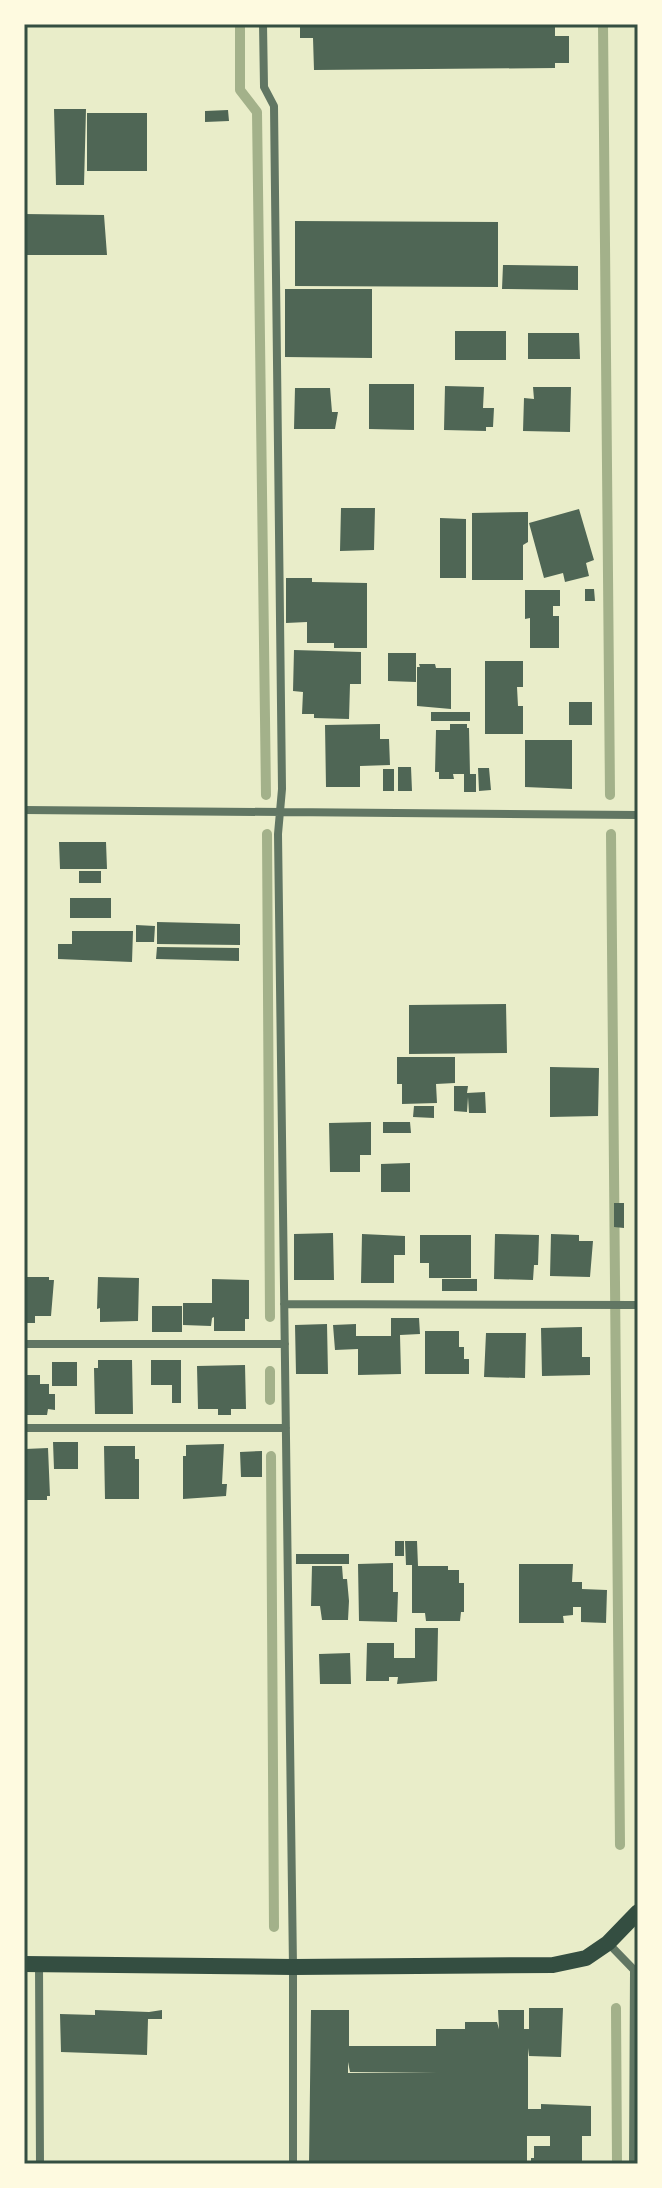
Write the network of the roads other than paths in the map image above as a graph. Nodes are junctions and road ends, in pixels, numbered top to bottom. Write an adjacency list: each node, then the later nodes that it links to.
1 (263, 24): 3 (street)
2 (24, 810): 3 (street)
3 (280, 811): 4 (street); 5 (street)
4 (638, 815)
5 (284, 1304): 6 (street); 8 (street)
6 (638, 1305)
7 (24, 1344): 8 (street)
8 (285, 1344): 10 (street)
9 (24, 1428): 10 (street)
10 (286, 1428): 14 (street)
11 (638, 1912): 12 (main road)
12 (608, 1943): 14 (main road); 15 (street)
13 (32, 1964): 14 (main road); 16 (street)
14 (293, 1967): 17 (street)
15 (636, 1973): 18 (street)
16 (40, 2164)
17 (293, 2164)
18 (633, 2164)

